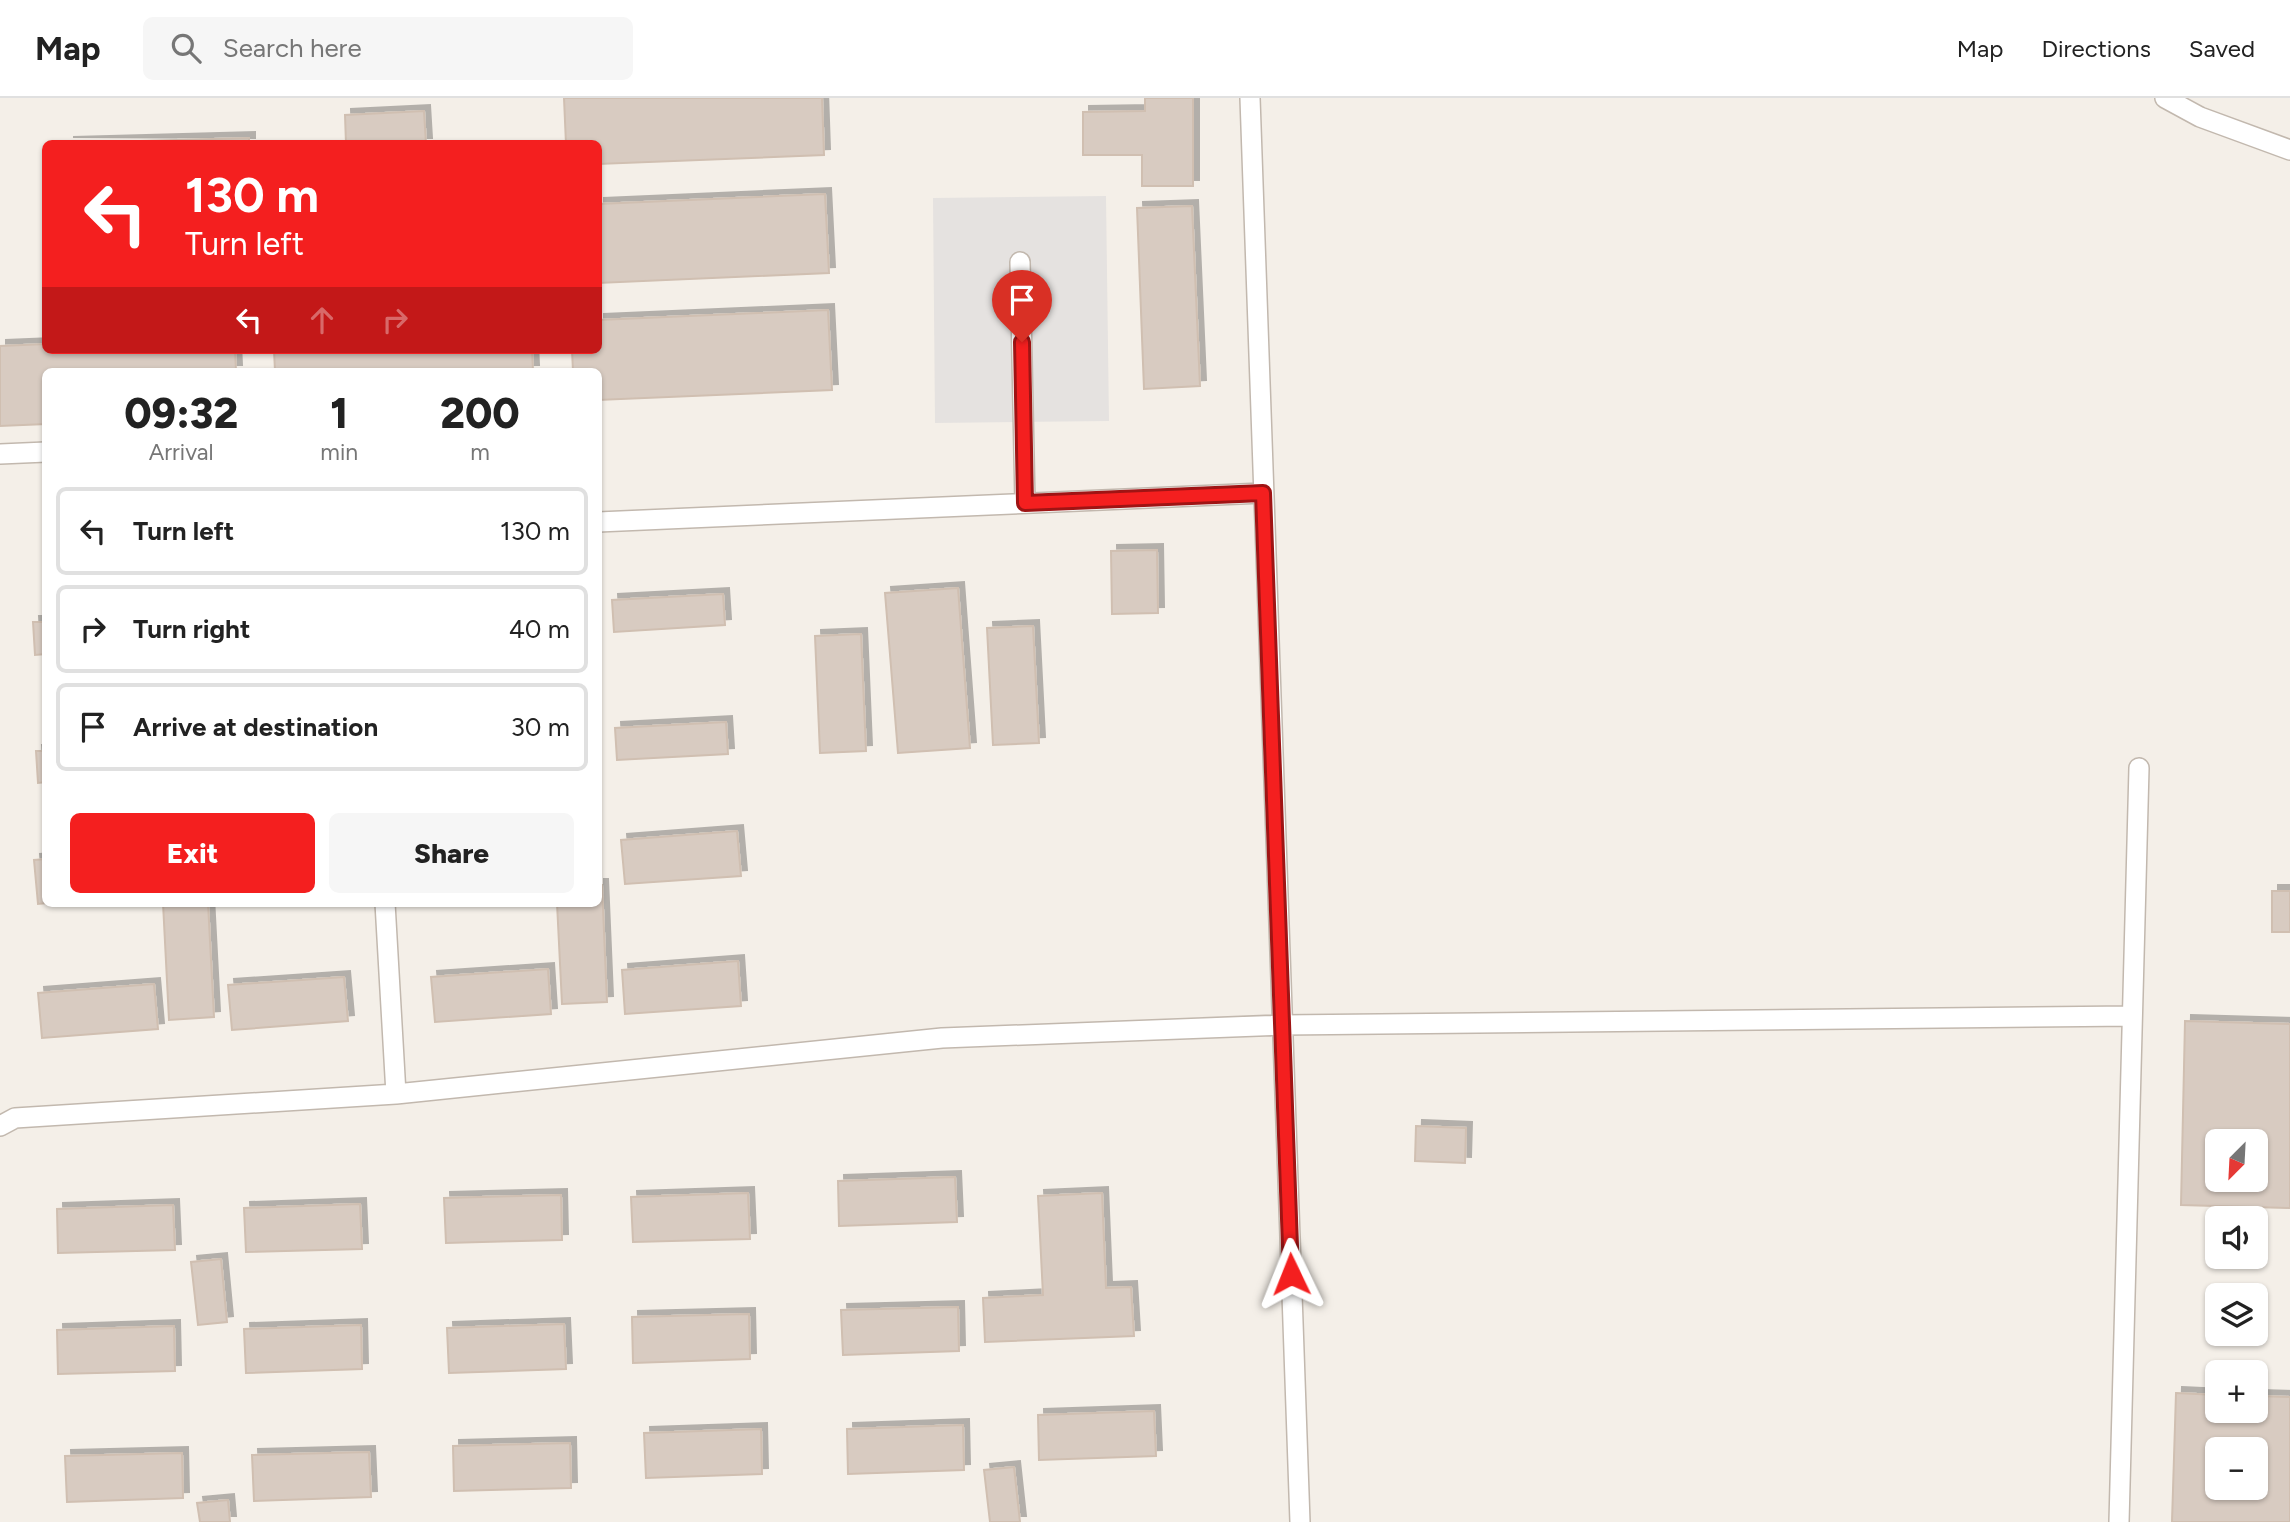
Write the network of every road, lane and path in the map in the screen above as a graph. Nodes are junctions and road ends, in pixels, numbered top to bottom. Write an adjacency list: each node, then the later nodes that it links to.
1 (1250, 98): 7 (lane)
2 (2165, 98): 3 (lane)
3 (2290, 150)
4 (1020, 262): 8 (lane)
5 (42, 452): 6 (lane)
6 (0, 454)
7 (1263, 493): 8 (lane); 13 (lane)
8 (1025, 503): 9 (lane)
9 (602, 522)
10 (2139, 768): 12 (lane)
11 (385, 907): 14 (lane)
12 (2132, 1016): 13 (lane); 17 (lane)
13 (1282, 1026): 14 (lane); 16 (lane)
14 (396, 1094): 15 (lane)
15 (0, 1126)
16 (1300, 1522)
17 (2119, 1522)

